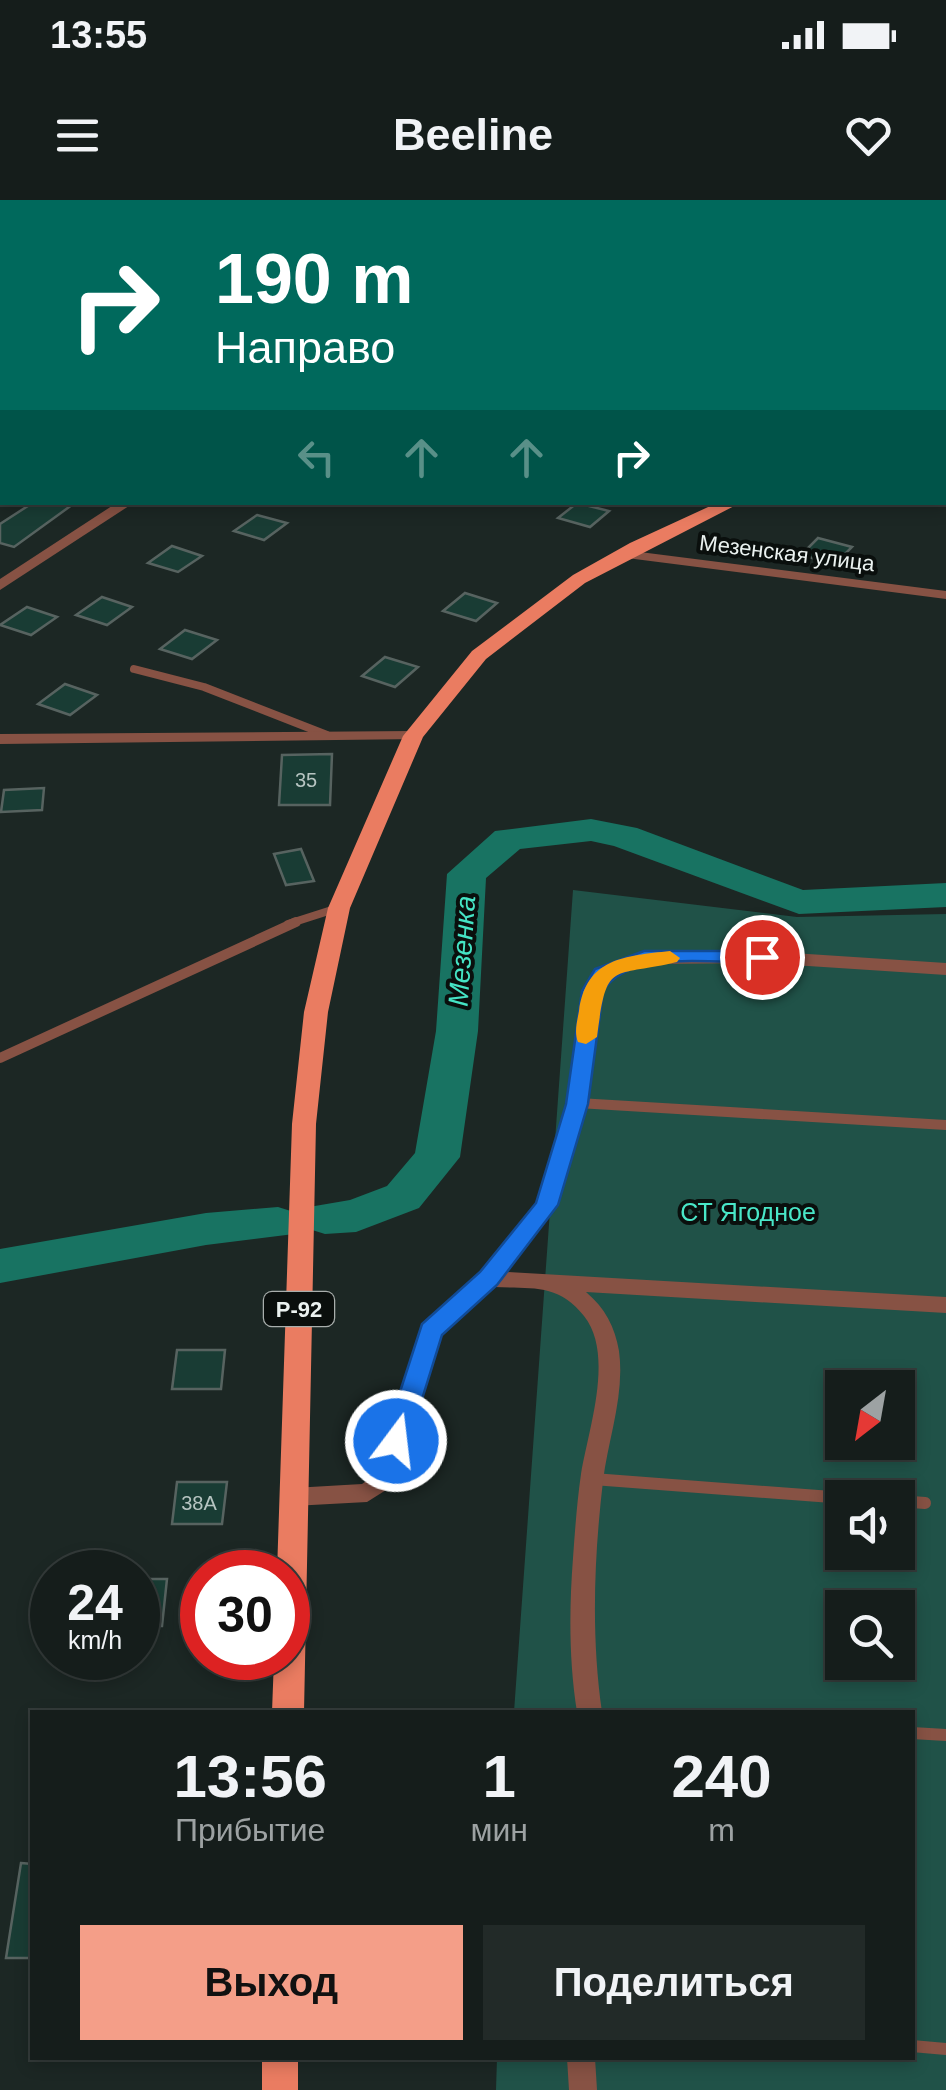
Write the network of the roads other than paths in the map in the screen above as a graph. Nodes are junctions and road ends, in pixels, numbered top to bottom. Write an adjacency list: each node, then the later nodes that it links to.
1 (123, 505): 4 (street)
2 (728, 505): 3 (main road, Р-92)
3 (624, 554): 5 (street, Мезенская улица); 7 (main road, Р-92)
4 (0, 586)
5 (946, 595)
6 (134, 669): 8 (lane)
7 (413, 736): 8 (street); 10 (main road, Р-92)
8 (332, 738): 9 (street)
9 (0, 739)
10 (339, 908): 12 (lane); 20 (main road, Р-92)
11 (946, 968): 13 (street)
12 (0, 1058)
13 (577, 1104): 14 (lane); 15 (street)
14 (946, 1125)
15 (488, 1278): 16 (street); 20 (street)
16 (560, 1282): 17 (street); 18 (street)
17 (946, 1305)
18 (592, 1479): 19 (lane); 24 (street)
19 (825, 1496)
20 (293, 1497): 23 (main road, Р-92)
21 (915, 1503): 22 (lane)
22 (925, 1504)
23 (288, 1710)
24 (591, 1710)
25 (915, 1733): 26 (lane)
26 (946, 1735)
27 (915, 2046): 28 (lane)
28 (946, 2048)
29 (280, 2060): 31 (main road)
30 (581, 2060): 32 (street)
31 (280, 2090)
32 (582, 2090)

